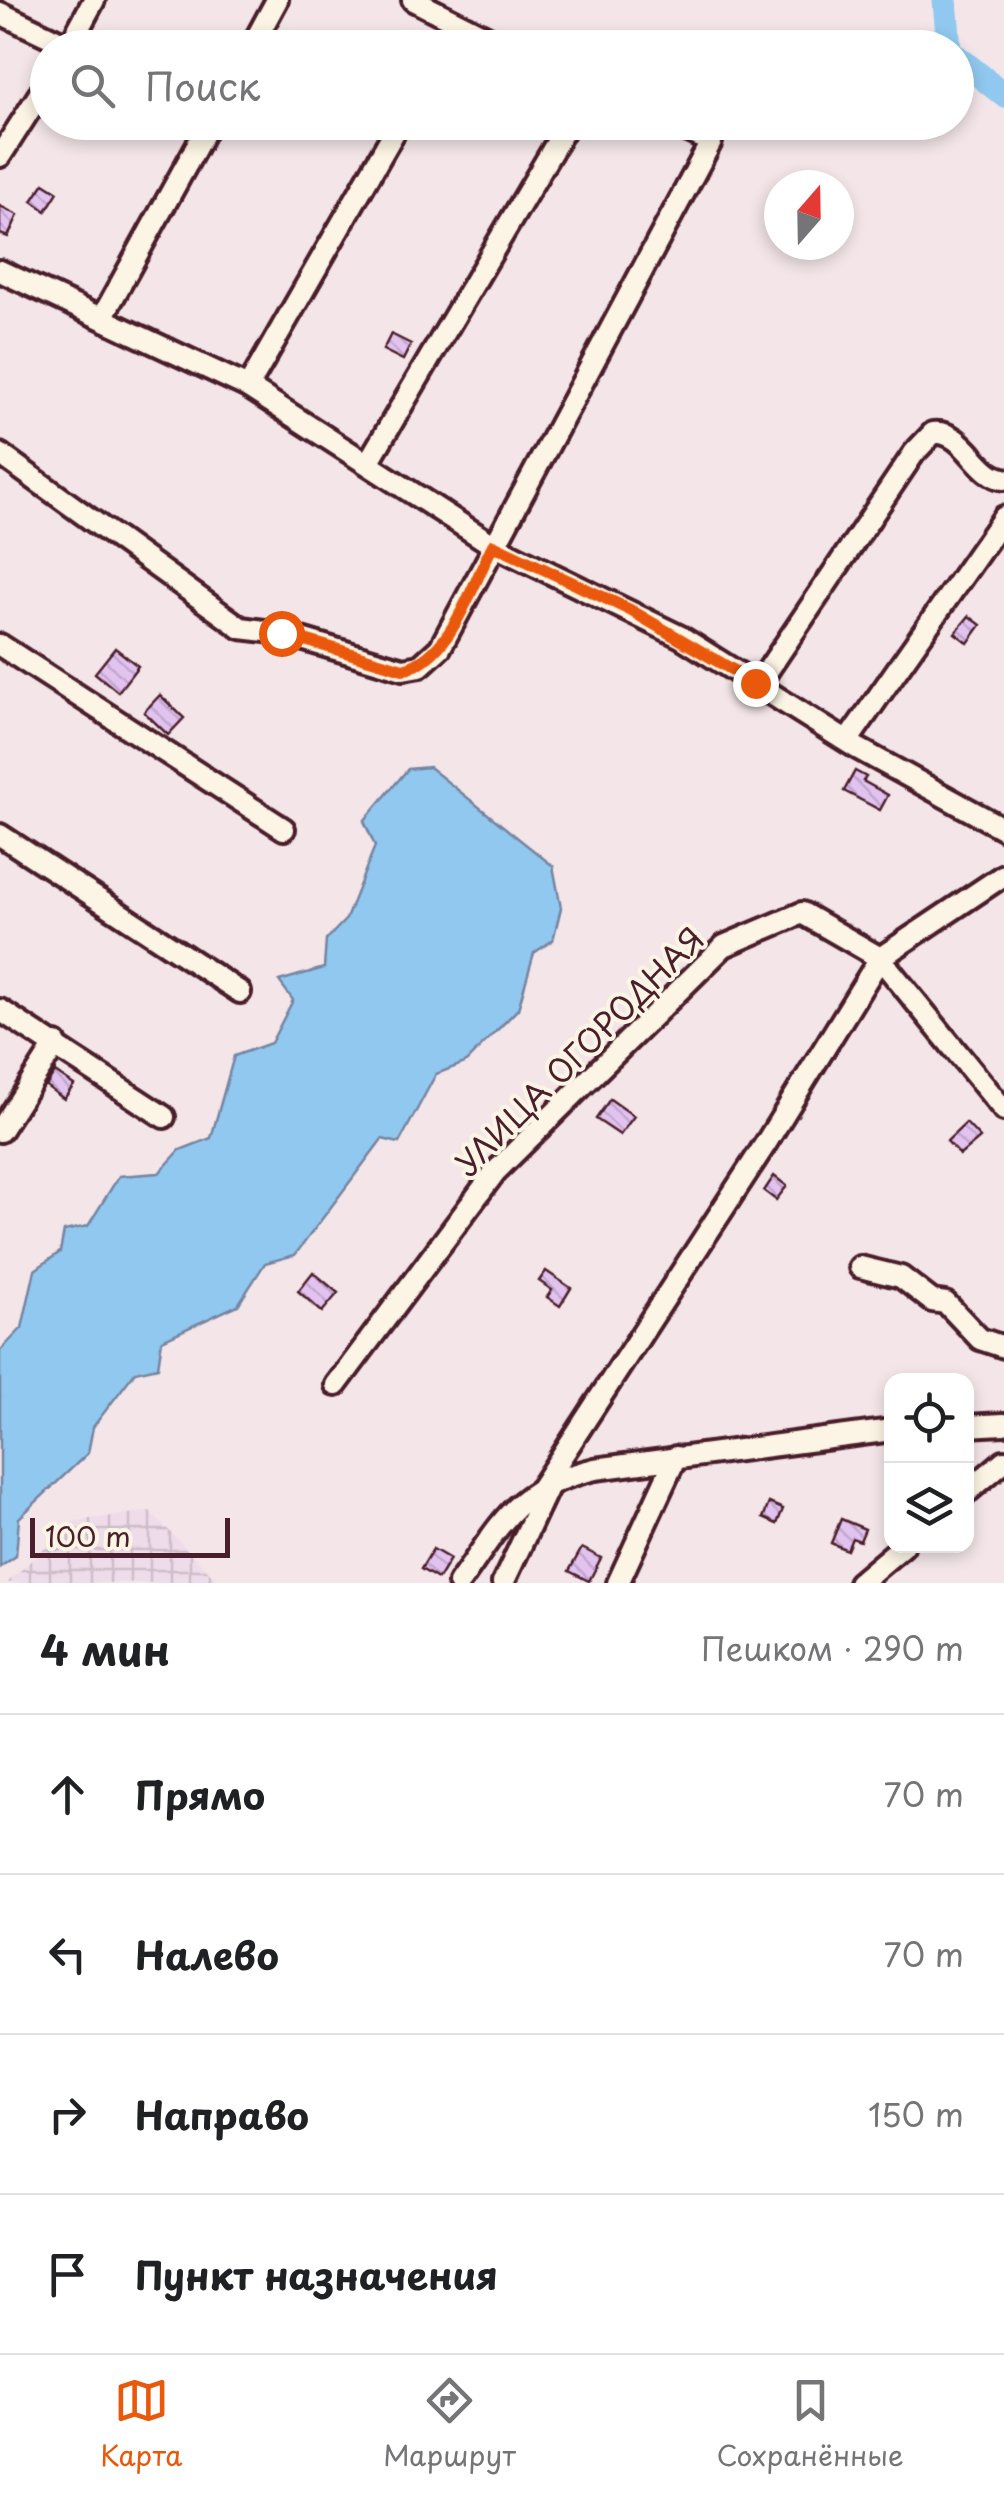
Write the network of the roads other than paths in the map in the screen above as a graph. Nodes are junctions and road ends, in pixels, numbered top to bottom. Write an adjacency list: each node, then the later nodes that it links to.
1 (94, 0): 7 (street)
2 (277, 0): 8 (street)
3 (413, 0): 5 (street)
4 (0, 13): 6 (street)
5 (457, 24): 9 (street); 10 (street)
6 (34, 30)
7 (78, 30)
8 (261, 30)
9 (454, 30)
10 (470, 30)
11 (30, 108): 16 (street)
12 (200, 140): 18 (street)
13 (390, 140): 19 (street)
14 (558, 140): 21 (street)
15 (707, 140): 24 (street)
16 (0, 156)
17 (0, 271): 18 (street)
18 (104, 316): 19 (street)
19 (248, 387): 21 (street)
20 (0, 454): 24 (street)
21 (369, 461): 24 (street)
22 (1004, 480): 26 (street)
23 (1004, 517): 27 (street)
24 (493, 545): 26 (street)
25 (0, 645): 28 (street)
26 (758, 685): 27 (street)
27 (848, 740): 29 (street)
28 (284, 829)
29 (1004, 829)
30 (0, 835): 33 (street)
31 (1004, 876): 32 (street)
32 (880, 958): 36 (street); 41 (street, УЛИЦА ОГОРОДНАЯ); 47 (street)
33 (240, 992)
34 (0, 1010): 35 (street)
35 (56, 1044): 37 (street); 38 (street)
36 (1004, 1110)
37 (164, 1116)
38 (0, 1132)
39 (860, 1267): 40 (street)
40 (1004, 1347)
41 (336, 1385)
42 (1004, 1424): 43 (street)
43 (974, 1426)
44 (884, 1431): 45 (street)
45 (676, 1457): 47 (street); 52 (street)
46 (1004, 1461): 48 (street)
47 (546, 1484): 50 (street); 51 (street)
48 (974, 1486)
49 (895, 1553): 53 (street)
50 (459, 1583)
51 (504, 1583)
52 (618, 1583)
53 (859, 1583)

